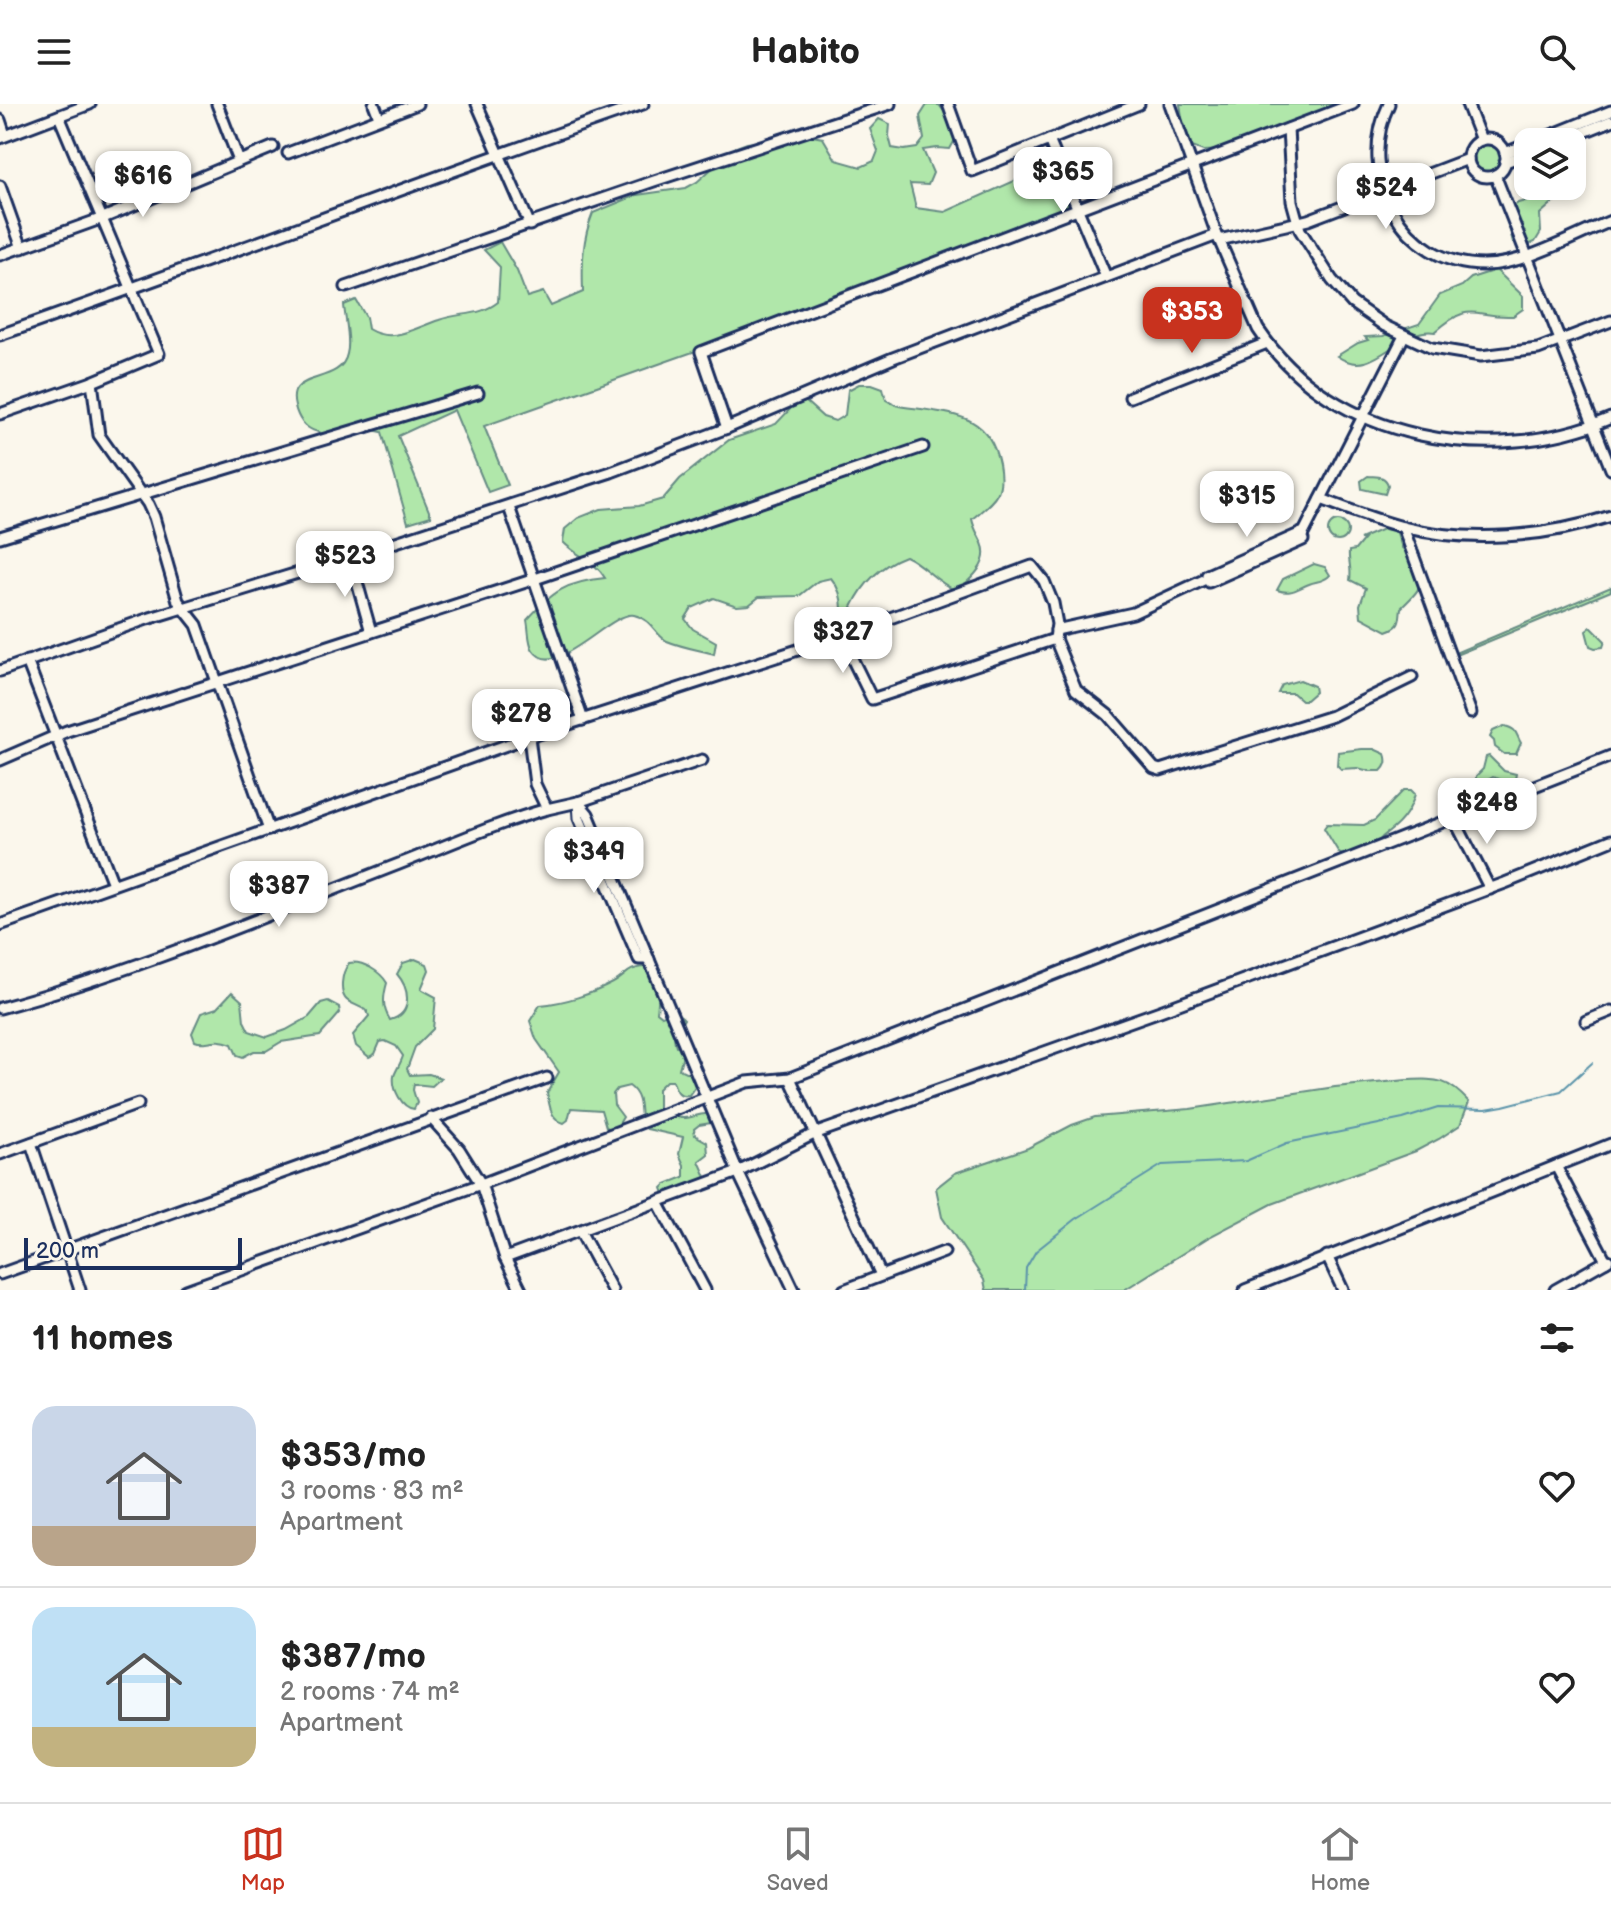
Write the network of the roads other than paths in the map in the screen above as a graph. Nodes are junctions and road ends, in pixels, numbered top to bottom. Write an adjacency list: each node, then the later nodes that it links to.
1 (90, 104): 15 (street)
2 (217, 104): 32 (street)
3 (374, 104): 16 (street)
4 (417, 104): 16 (street)
5 (477, 104): 27 (street)
6 (643, 104): 27 (street)
7 (890, 104): 41 (street)
8 (948, 104): 23 (street)
9 (1139, 104): 23 (street)
10 (1170, 104): 33 (street)
11 (1353, 104): 20 (street)
12 (1389, 104): 36 (street)
13 (1467, 104): 24 (street)
14 (1611, 111): 19 (street)
15 (59, 116): 22 (street); 38 (street)
16 (379, 117): 26 (street)
17 (0, 120): 22 (street)
18 (1611, 121): 21 (street)
19 (1569, 128)
20 (1288, 129): 33 (street); 40 (street)
21 (1586, 131)
22 (2, 136)
23 (1049, 140): 37 (street)
24 (1481, 140): 30 (street); 31 (street)
25 (273, 147): 32 (street)
26 (288, 153)
27 (498, 153): 41 (street); 48 (street)
28 (1514, 153): 30 (street)
29 (1514, 156): 30 (street)
30 (1505, 158): 34 (street)
31 (1468, 159): 34 (street); 36 (street)
32 (239, 161): 38 (street)
33 (1192, 166): 37 (street); 42 (street)
34 (1495, 175): 45 (street)
35 (0, 186): 43 (street)
36 (1382, 192): 40 (street); 45 (street)
37 (1078, 210): 46 (street); 61 (street)
38 (103, 218): 43 (street); 48 (street)
39 (1611, 221): 45 (street)
40 (1298, 223): 42 (street); 51 (street)
41 (530, 225): 47 (street)
42 (1218, 237): 46 (street); 53 (street)
43 (22, 248): 44 (street)
44 (0, 255)
45 (1526, 256): 52 (street)
46 (1106, 277): 61 (street)
47 (346, 287)
48 (131, 289): 50 (street); 54 (street)
49 (1611, 321): 52 (street)
50 (0, 335)
51 (1404, 336): 52 (street); 58 (street)
52 (1560, 341): 60 (street)
53 (1267, 343): 56 (street); 58 (street)
54 (92, 382): 57 (street); 64 (street)
55 (478, 393): 64 (street)
56 (1130, 397)
57 (0, 414)
58 (1363, 416): 60 (street); 65 (street)
59 (1611, 418): 60 (street)
60 (1593, 425): 63 (street)
61 (727, 428): 66 (street)
62 (923, 447): 71 (street)
63 (1611, 469)
64 (140, 493): 69 (street); 72 (street)
65 (1321, 499): 68 (street); 74 (street)
66 (509, 507): 70 (street); 71 (street)
67 (1611, 516): 68 (street)
68 (1403, 527): 80 (street)
69 (0, 537)
70 (350, 557): 72 (street); 73 (street)
71 (535, 579): 73 (street); 81 (street)
72 (184, 607): 76 (street); 79 (street)
73 (371, 632): 79 (street)
74 (1056, 635): 75 (street); 75 (street); 78 (street)
75 (841, 636): 81 (street)
76 (27, 661): 77 (street); 82 (street)
77 (0, 671)
78 (1412, 677)
79 (216, 683): 82 (street); 90 (street)
80 (1471, 713)
81 (583, 720): 83 (street)
82 (56, 736): 85 (street); 92 (street)
83 (529, 737): 88 (street); 90 (street)
84 (1611, 756): 89 (street)
85 (0, 760)
86 (702, 760): 87 (street)
87 (578, 802): 88 (street); 100 (street)
88 (547, 809): 95 (street)
89 (1454, 819): 93 (street); 99 (street)
90 (269, 830): 92 (street)
91 (1611, 840): 93 (street)
92 (113, 884): 94 (street)
93 (1490, 889): 103 (street)
94 (0, 925)
95 (0, 1008)
96 (1611, 1011): 97 (street)
97 (1586, 1021)
98 (547, 1078): 102 (street)
99 (790, 1078): 100 (street); 103 (street)
100 (708, 1097): 108 (street); 109 (street)
101 (138, 1104): 104 (street)
102 (431, 1118): 109 (street); 112 (street)
103 (814, 1134): 108 (street); 118 (street)
104 (31, 1143): 106 (street); 112 (street)
105 (1611, 1144): 107 (street)
106 (0, 1154)
107 (1556, 1166): 114 (street); 116 (street)
108 (738, 1172): 110 (street); 124 (street)
109 (481, 1184): 115 (street); 120 (street)
110 (658, 1202): 111 (street); 123 (street)
111 (580, 1231): 115 (street); 122 (street)
112 (67, 1251): 117 (street); 119 (street)
113 (944, 1252): 118 (street)
114 (1327, 1256): 126 (street); 127 (street)
115 (505, 1258): 121 (street)
116 (1608, 1260): 128 (street)
117 (0, 1274)
118 (881, 1275): 125 (street)
119 (80, 1290)
120 (186, 1290)
121 (521, 1290)
122 (612, 1290)
123 (705, 1290)
124 (794, 1290)
125 (844, 1290)
126 (1245, 1290)
127 (1343, 1290)
128 (1555, 1290)

